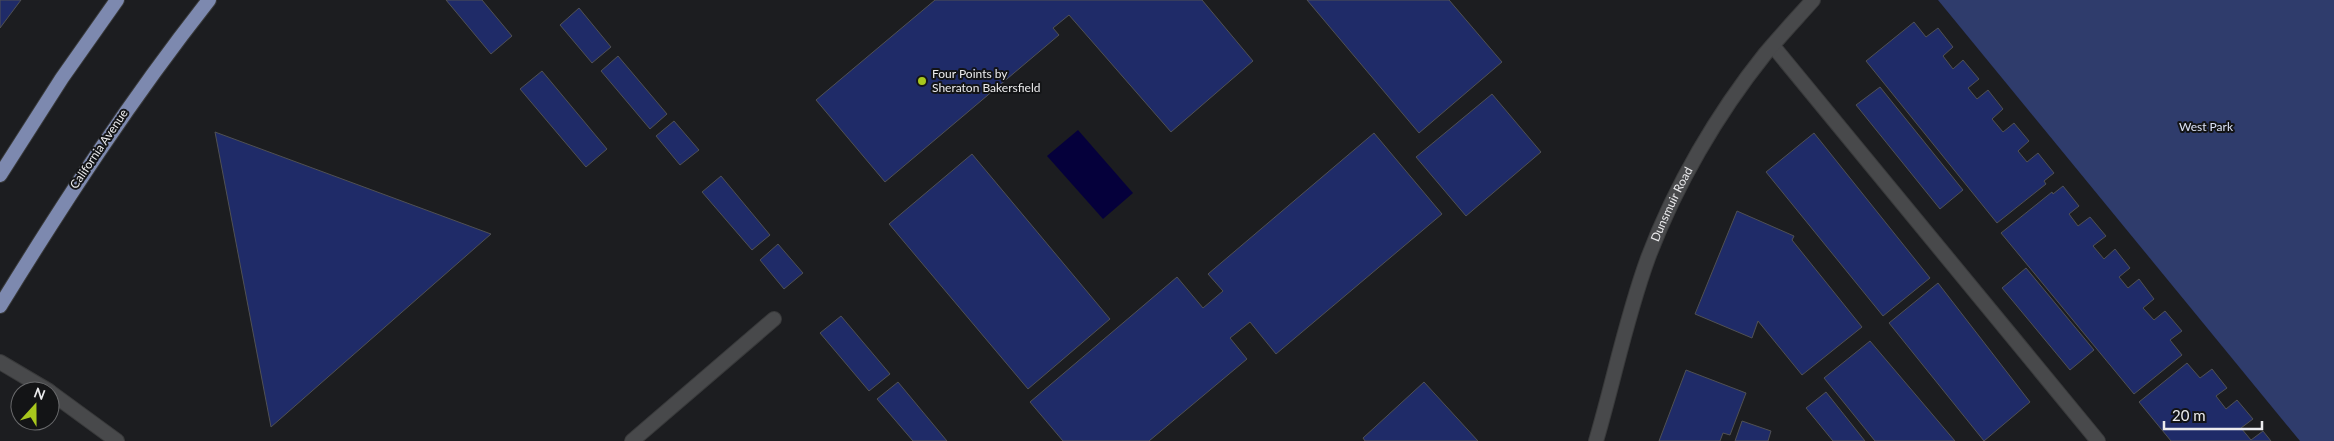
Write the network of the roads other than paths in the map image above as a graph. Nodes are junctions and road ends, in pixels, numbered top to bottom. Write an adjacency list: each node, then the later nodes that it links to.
1 (117, 0): 5 (main road)
2 (209, 0): 6 (main road, California Avenue)
3 (1813, 0): 4 (street, Dunsmuir Road)
4 (1773, 46): 13 (street, Dunsmuir Road); 14 (street)
5 (0, 175)
6 (0, 306)
7 (774, 319): 12 (street)
8 (0, 362): 9 (street)
9 (32, 381)
10 (60, 399): 11 (street)
11 (117, 441)
12 (632, 441)
13 (1596, 441)
14 (2098, 441)

